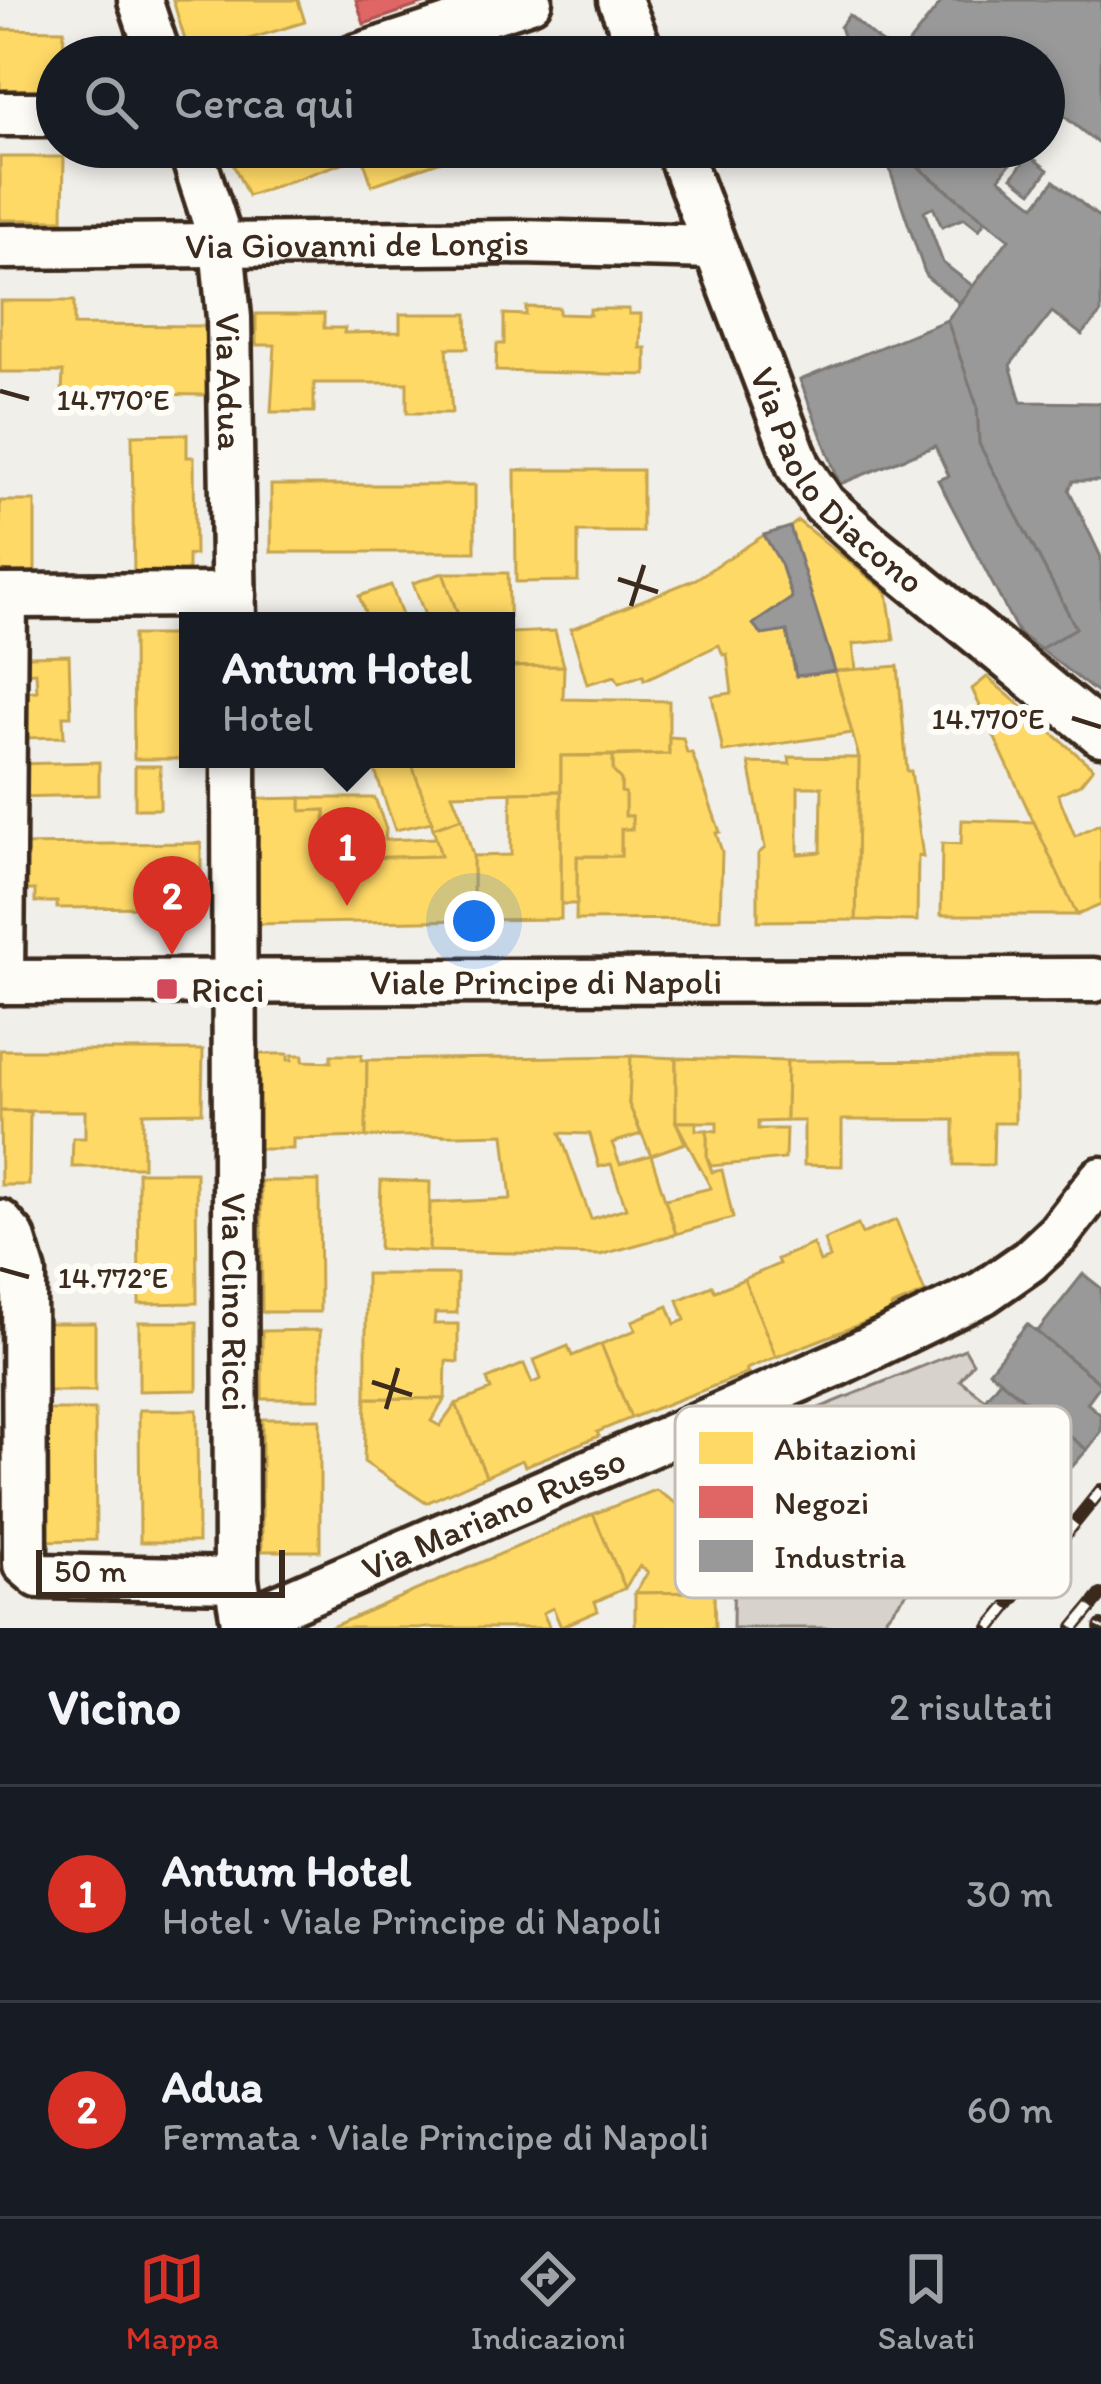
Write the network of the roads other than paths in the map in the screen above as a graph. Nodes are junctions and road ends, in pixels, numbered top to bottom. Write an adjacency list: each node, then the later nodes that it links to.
1 (140, 0): 4 (street)
2 (530, 0): 5 (street)
3 (620, 0): 6 (street)
4 (152, 36)
5 (419, 36)
6 (635, 36)
7 (0, 114): 8 (street)
8 (36, 114)
9 (197, 168): 11 (street, Via Adua)
10 (685, 168): 13 (street, Via Paolo Diacono)
11 (222, 244): 12 (street, Via Giovanni de Longis); 13 (street, Via Giovanni de Longis); 15 (street, Via Adua)
12 (0, 247)
13 (714, 247): 16 (street, Via Paolo Diacono)
14 (2, 596): 15 (street); 18 (street)
15 (234, 608)
16 (1101, 734)
17 (234, 768): 19 (street)
18 (1, 982): 19 (street, Viale Principe di Napoli)
19 (233, 982): 20 (street, Viale Principe di Napoli); 25 (street, Via Clino Ricci)
20 (1099, 982)
21 (1101, 1179): 23 (street, Via Mariano Russo)
22 (0, 1222): 25 (street)
23 (735, 1406)
24 (675, 1431): 25 (street, Via Mariano Russo)
25 (239, 1610)

